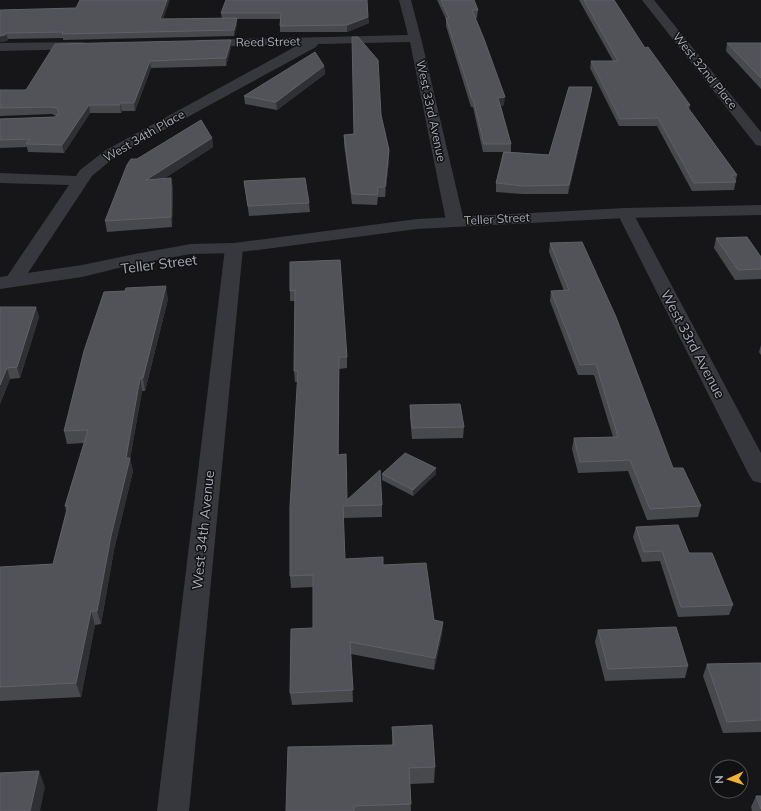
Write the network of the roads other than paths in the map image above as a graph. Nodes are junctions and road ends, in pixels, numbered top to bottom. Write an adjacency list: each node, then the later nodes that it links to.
1 (405, 0): 3 (street, West 33rd Avenue)
2 (648, 0): 8 (street, West 32nd Place)
3 (415, 38): 4 (street, Reed Street); 13 (street, West 33rd Avenue)
4 (319, 41): 5 (street, Reed Street); 10 (street, West 34th Place)
5 (191, 44)
6 (96, 46): 7 (street)
7 (0, 47)
8 (761, 142)
9 (0, 178): 10 (street)
10 (80, 181): 15 (street, West 34th Place)
11 (761, 210): 12 (street, Teller Street)
12 (625, 213): 13 (street, Teller Street); 16 (street, West 33rd Avenue)
13 (455, 221): 14 (street, Teller Street)
14 (234, 248): 15 (street, Teller Street); 18 (street, West 34th Avenue)
15 (6, 282)
16 (754, 447): 17 (street, West 33rd Avenue)
17 (761, 475)
18 (173, 811)

